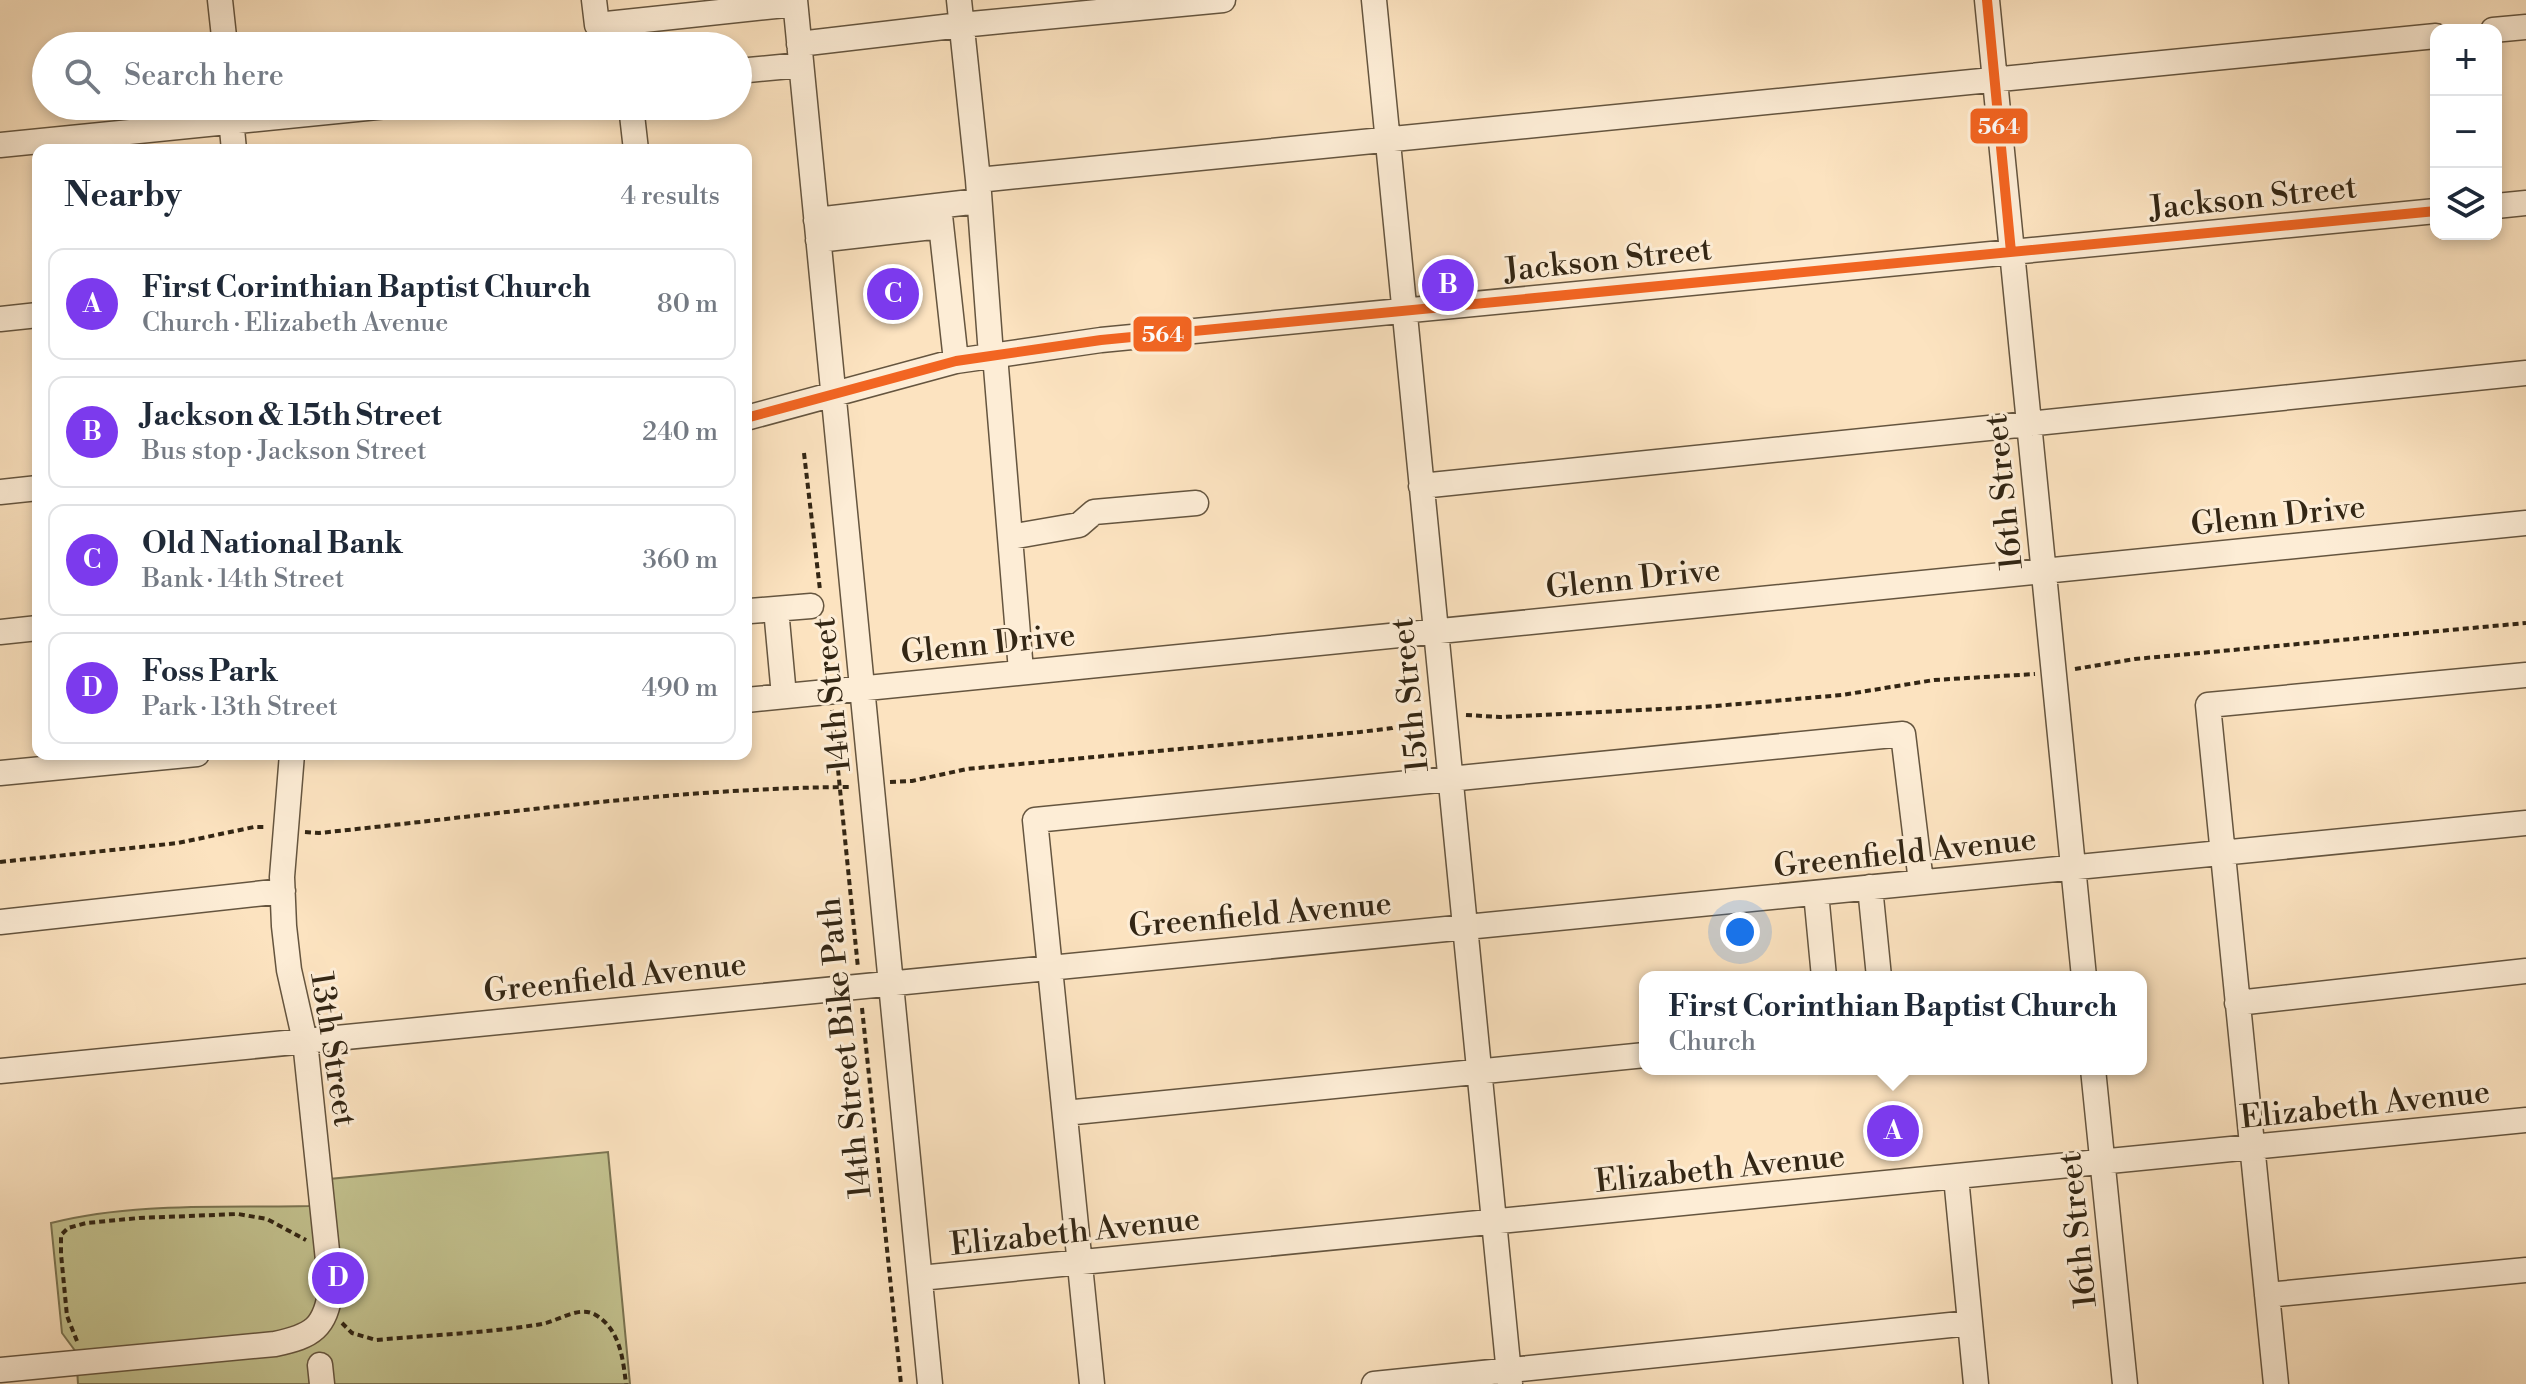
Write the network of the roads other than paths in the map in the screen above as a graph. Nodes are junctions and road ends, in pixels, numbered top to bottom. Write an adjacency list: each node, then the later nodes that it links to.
1 (220, 0): 11 (street)
2 (594, 0): 7 (street)
3 (959, 0): 8 (street)
4 (1223, 0): 8 (street)
5 (1374, 0): 19 (street, 15th Street)
6 (1987, 0): 15 (street, 16th Street)
7 (795, 2): 13 (street, 14th Street)
8 (961, 25): 13 (street); 23 (street)
9 (2526, 27): 10 (street)
10 (2502, 29)
11 (223, 32)
12 (2430, 37): 15 (street)
13 (800, 54): 14 (street); 28 (street, 14th Street)
14 (752, 67)
15 (1994, 79): 19 (street); 29 (street, 16th Street)
16 (186, 120): 22 (street)
17 (232, 120): 20 (street)
18 (633, 120): 21 (street)
19 (1387, 139): 23 (street); 30 (street, 15th Street)
20 (234, 144)
21 (635, 144)
22 (0, 145)
23 (978, 191): 27 (street); 33 (street)
24 (2526, 203): 25 (street)
25 (2502, 205)
26 (2430, 212): 29 (street, Jackson Street)
27 (940, 216): 28 (street); 34 (street)
28 (817, 230): 36 (street, 14th Street)
29 (2011, 252): 30 (street, Jackson Street); 38 (street, 16th Street)
30 (1403, 311): 33 (street, Jackson Street); 39 (street, 15th Street)
31 (32, 316): 32 (street)
32 (0, 319)
33 (993, 355): 34 (street, Jackson Street); 44 (street)
34 (956, 361): 36 (street, Jackson Street)
35 (2526, 373): 38 (street)
36 (833, 395): 37 (street, Jackson Street); 54 (street, 14th Street)
37 (752, 416)
38 (2028, 423): 39 (street); 45 (street, 16th Street)
39 (1421, 486): 50 (street, 15th Street)
40 (32, 489): 41 (street)
41 (0, 492)
42 (1196, 503): 44 (street)
43 (2526, 523): 45 (street, Glenn Drive)
44 (1010, 537): 52 (street)
45 (2043, 570): 50 (street, Glenn Drive); 63 (street, 16th Street)
46 (818, 606): 47 (street)
47 (776, 609): 48 (street); 55 (street)
48 (752, 611)
49 (32, 629): 51 (street)
50 (1435, 630): 52 (street, Glenn Drive); 60 (street, 15th Street)
51 (0, 632)
52 (1021, 671): 54 (street, Glenn Drive)
53 (2526, 675): 62 (street)
54 (862, 689): 55 (street, Glenn Drive); 75 (street, 14th Street)
55 (784, 696): 56 (street, Glenn Drive)
56 (752, 699)
57 (135, 760): 59 (street)
58 (291, 760): 66 (street, 13th Street)
59 (0, 773)
60 (1449, 779): 64 (street); 69 (street, 15th Street); 70 (street)
61 (2526, 823): 62 (street, Greenfield Avenue)
62 (2222, 852): 63 (street, Greenfield Avenue); 76 (street)
63 (2073, 867): 64 (street, Greenfield Avenue); 73 (street, 16th Street)
64 (1921, 882): 65 (street, Greenfield Avenue)
65 (1870, 887): 67 (street, Greenfield Avenue); 72 (street)
66 (283, 891): 68 (street); 77 (street, 13th Street)
67 (1816, 893): 69 (street, Greenfield Avenue); 71 (street)
68 (0, 922)
69 (1464, 927): 70 (street, Greenfield Avenue); 80 (street, 15th Street)
70 (1050, 967): 75 (street, Greenfield Avenue); 82 (street)
71 (1823, 971)
72 (1878, 971)
73 (2083, 971)
74 (2526, 971): 76 (street)
75 (891, 982): 77 (street, Greenfield Avenue); 90 (street, 14th Street)
76 (2237, 1003): 84 (street)
77 (305, 1041): 79 (street, Greenfield Avenue); 93 (street, 13th Street)
78 (1639, 1056): 80 (street)
79 (0, 1071)
80 (1479, 1071): 82 (street); 87 (street, 15th Street)
81 (2094, 1075): 85 (street, 16th Street)
82 (1065, 1113): 88 (street)
83 (2526, 1120): 84 (street, Elizabeth Avenue)
84 (2252, 1147): 85 (street, Elizabeth Avenue); 91 (street)
85 (2103, 1162): 86 (street, Elizabeth Avenue); 99 (street, 16th Street)
86 (1956, 1177): 87 (street, Elizabeth Avenue); 92 (street)
87 (1494, 1223): 88 (street, Elizabeth Avenue); 94 (street, 15th Street)
88 (1080, 1263): 90 (street, Elizabeth Avenue); 96 (street)
89 (2526, 1270): 91 (street)
90 (920, 1278): 95 (street, 14th Street)
91 (2267, 1295): 100 (street)
92 (1970, 1323): 94 (street); 98 (street)
93 (0, 1370)
94 (1509, 1377): 97 (street)
95 (930, 1384)
96 (1092, 1384)
97 (1374, 1384)
98 (1976, 1384)
99 (2125, 1384)
100 (2276, 1384)

